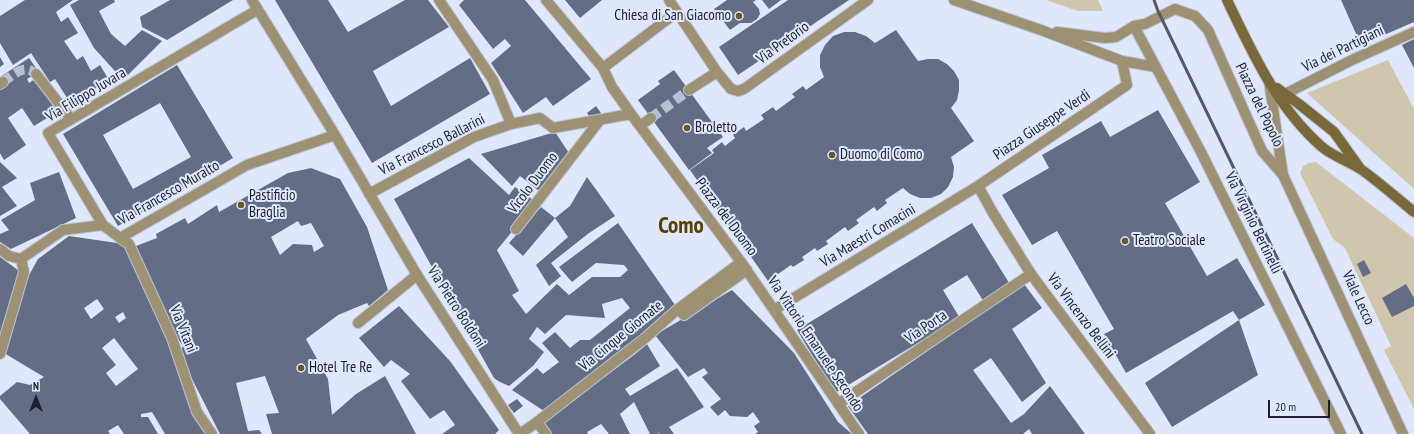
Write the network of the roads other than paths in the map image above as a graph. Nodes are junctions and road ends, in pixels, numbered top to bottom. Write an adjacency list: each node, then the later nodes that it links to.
1 (252, 0): 9 (street, Via Pietro Boldoni)
2 (439, 0): 26 (street)
3 (546, 0): 16 (street, Piazza del Duomo)
4 (669, 0): 10 (street)
5 (868, 0): 17 (street, Via Pretorio)
6 (954, 0): 12 (street)
7 (1227, 0): 19 (main road, Piazza del Popolo)
8 (1176, 4): 11 (street); 30 (street, Piazza del Popolo)
9 (257, 10): 24 (street, Via Filippo Juvara); 28 (street, Via Pietro Boldoni)
10 (677, 12): 16 (street); 17 (street)
11 (1134, 26): 12 (street); 15 (street, Via Virginio Bertinelli)
12 (1041, 30): 14 (street)
13 (1414, 32): 21 (street, Via dei Partigiani)
14 (1122, 61): 15 (street); 31 (street, Piazza Giuseppe Verdi)
15 (1156, 67): 52 (street, Via Virginio Bertinelli)
16 (603, 68): 22 (street, Piazza del Duomo)
17 (717, 72): 20 (street)
18 (36, 74): 24 (street)
19 (1269, 82): 21 (main road); 29 (main road); 30 (street, Piazza del Popolo)
20 (689, 90)
21 (1285, 94): 29 (main road)
22 (631, 114): 25 (street); 27 (street, Piazza del Duomo)
23 (651, 118): 27 (street)
24 (72, 119): 34 (street, Via Filippo Juvara)
25 (600, 120): 26 (street, Via Francesco Ballarini); 35 (street, Vicolo Duomo)
26 (510, 124): 32 (street, Via Francesco Ballarini)
27 (640, 126): 39 (street, Piazza del Duomo)
28 (335, 135): 32 (street, Via Pietro Boldoni); 36 (street, Via Francesco Muralto)
29 (1360, 169): 33 (main road)
30 (1283, 175): 53 (street, Viale Lecco)
31 (978, 186): 40 (street, Via Vincenzo Bellini); 42 (street, Via Maestri Comacini)
32 (369, 194): 41 (street, Via Pietro Boldoni)
33 (1414, 212)
34 (103, 225): 36 (street, Via Francesco Muralto); 38 (street, Via Francesco Muralto)
35 (516, 229)
36 (120, 238): 47 (street, Via Vitani)
37 (0, 249): 38 (street)
38 (21, 259): 44 (street)
39 (744, 266): 42 (street, Via Vittorio Emanuele Secondo); 46 (street, Via Cinque Giornate)
40 (1031, 274): 45 (street, Via Porta); 51 (street, Via Vincenzo Bellini)
41 (417, 275): 43 (street); 48 (street, Via Pietro Boldoni)
42 (774, 310): 45 (street, Via Vittorio Emanuele Secondo)
43 (358, 324)
44 (0, 354)
45 (838, 404): 50 (street, Via Vittorio Emanuele Secondo)
46 (537, 422): 48 (street, Via Cinque Giornate); 49 (street)
47 (212, 434)
48 (519, 434)
49 (546, 434)
50 (859, 434)
51 (1150, 434)
52 (1341, 434)
53 (1404, 434)

